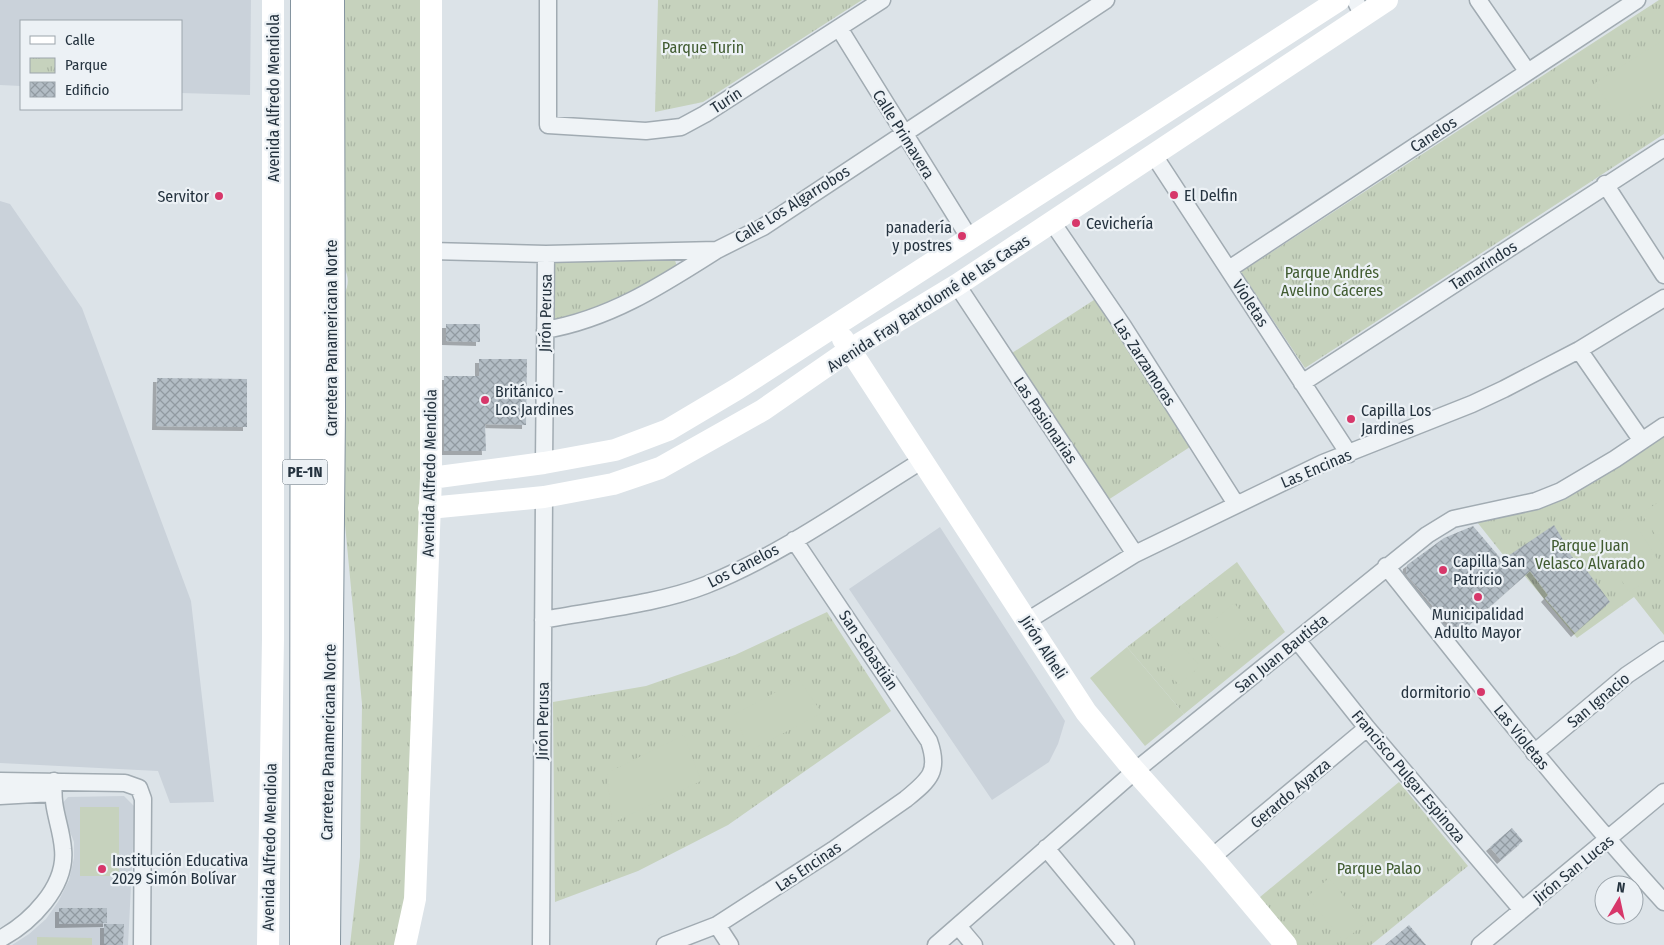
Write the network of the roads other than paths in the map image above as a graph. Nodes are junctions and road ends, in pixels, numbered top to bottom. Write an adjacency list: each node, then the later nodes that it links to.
1 (273, 0): 66 (street, Avenida Alfredo Mendiola)
2 (305, 0): 67 (highway, Carretera Panamericana Norte / PE-1N)
3 (330, 0): 68 (highway, Carretera Panamericana Norte / PE-1N)
4 (431, 0): 22 (street, Avenida Alfredo Mendiola)
5 (548, 0): 13 (street, Turín)
6 (882, 0): 13 (street, Turín)
7 (1106, 0): 15 (street, Calle Los Algarrobos)
8 (1339, 0): 20 (street, Avenida Fray Bartolomé de las Casas)
9 (1387, 0): 12 (street, Avenida Fray Bartolomé de las Casas)
10 (1478, 0): 14 (street)
11 (1638, 0): 14 (street, Canelos)
12 (1359, 8): 17 (street, Avenida Fray Bartolomé de las Casas)
13 (839, 28): 15 (street, Calle Primavera)
14 (1527, 71): 24 (street, Canelos)
15 (902, 132): 20 (street, Calle Primavera); 21 (street, Calle Los Algarrobos)
16 (1664, 148): 18 (street, Tamarindos)
17 (1153, 154): 19 (street, Avenida Fray Bartolomé de las Casas); 24 (street, Violetas)
18 (1605, 184): 25 (street); 32 (street, Tamarindos)
19 (1052, 222): 26 (street, Avenida Fray Bartolomé de las Casas); 40 (street, Las Zarzamoras)
20 (970, 239): 28 (street, Avenida Fray Bartolomé de las Casas)
21 (718, 250): 23 (street, Calle Los Algarrobos); 29 (street)
22 (431, 251): 23 (street, Calle Los Algarrobos); 38 (street, Avenida Alfredo Mendiola)
23 (546, 254): 29 (street, Jirón Perusa)
24 (1229, 269): 32 (street, Violetas)
25 (1664, 274)
26 (957, 285): 30 (street, Avenida Fray Bartolomé de las Casas); 43 (street, Las Pasionarias)
27 (1664, 298): 31 (street, Las Encinas)
28 (834, 326): 30 (street, Jirón Alheli); 37 (street, Avenida Fray Bartolomé de las Casas)
29 (545, 330): 37 (street, Jirón Perusa)
30 (851, 350): 36 (street, Jirón Alheli); 39 (street, Avenida Fray Bartolomé de las Casas)
31 (1579, 350): 34 (street); 35 (street, Las Encinas)
32 (1302, 383): 35 (street, Violetas)
33 (1664, 426): 34 (street, San Juan Bautista)
34 (1642, 441): 44 (street, San Juan Bautista)
35 (1348, 454): 40 (street, Las Encinas)
36 (923, 460): 42 (street, Los Canelos); 46 (street, Jirón Alheli)
37 (544, 463): 38 (street, Avenida Fray Bartolomé de las Casas)
38 (430, 478): 41 (street, Avenida Alfredo Mendiola)
39 (544, 497): 41 (street, Avenida Fray Bartolomé de las Casas); 45 (street, Jirón Perusa)
40 (1236, 504): 43 (street, Las Encinas)
41 (429, 508): 69 (street, Avenida Alfredo Mendiola)
42 (794, 540): 45 (street, Los Canelos); 51 (street, San Sebastián)
43 (1135, 554): 46 (street, Las Encinas)
44 (1386, 566): 47 (street, San Juan Bautista); 50 (street, Las Violetas)
45 (543, 620): 70 (street, Jirón Perusa)
46 (1027, 621): 52 (street, Jirón Alheli)
47 (1298, 640): 49 (street, Francisco Pulgar Espinoza); 52 (street, San Juan Bautista)
48 (1664, 650): 50 (street, San Ignacio)
49 (1367, 728): 59 (street, Gerardo Ayarza); 61 (street, Francisco Pulgar Espinoza)
50 (1534, 753): 57 (street, Las Violetas)
51 (934, 765): 62 (street, Las Encinas)
52 (1135, 771): 58 (street, San Juan Bautista); 59 (street, Jirón Alheli)
53 (0, 781): 54 (street)
54 (54, 787): 56 (street); 64 (street); 65 (street)
55 (1664, 792): 57 (street, Jirón San Lucas)
56 (0, 796)
57 (1608, 841): 60 (street, Las Violetas); 61 (street, Jirón San Lucas)
58 (1046, 848): 63 (street, San Juan Bautista); 75 (street)
59 (1212, 857): 76 (street, Jirón Alheli)
60 (1664, 902)
61 (1522, 910): 77 (street, Jirón San Lucas)
62 (717, 925): 71 (street, Las Encinas); 72 (street)
63 (958, 926): 73 (street, San Juan Bautista); 74 (street)
64 (0, 939)
65 (142, 945)
66 (268, 945)
67 (304, 945)
68 (326, 945)
69 (405, 945)
70 (541, 945)
71 (665, 945)
72 (730, 945)
73 (936, 945)
74 (974, 945)
75 (1126, 945)
76 (1286, 945)
77 (1480, 945)

